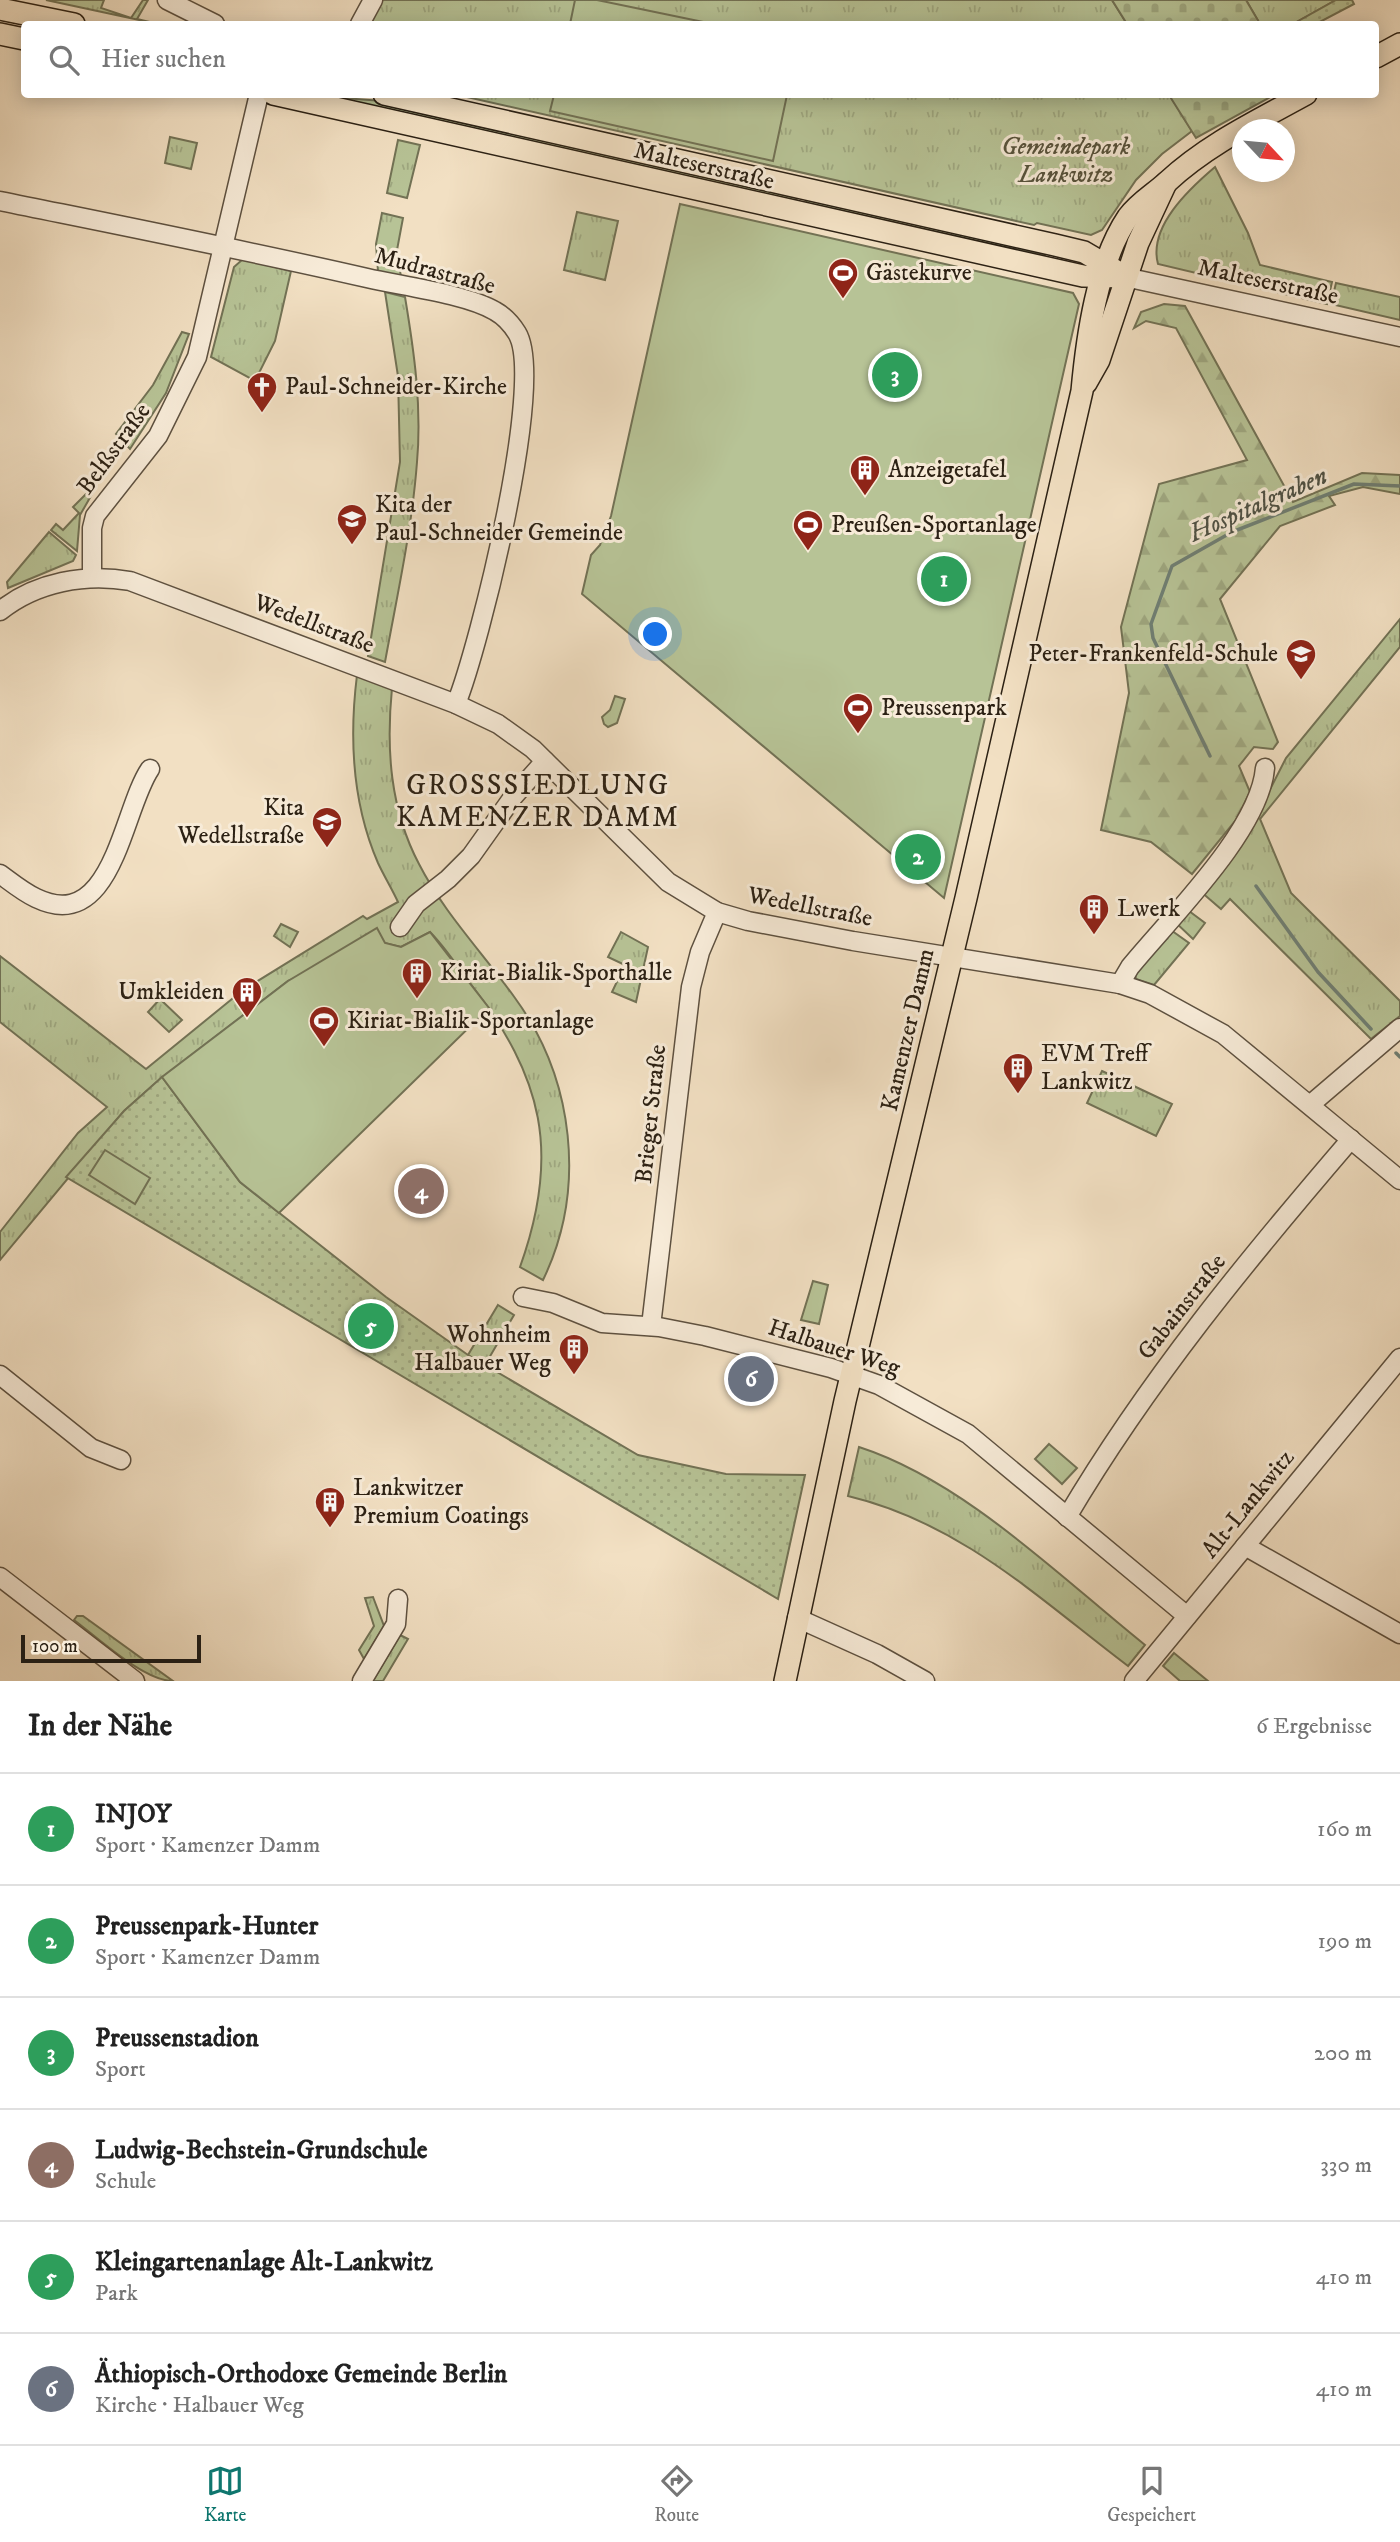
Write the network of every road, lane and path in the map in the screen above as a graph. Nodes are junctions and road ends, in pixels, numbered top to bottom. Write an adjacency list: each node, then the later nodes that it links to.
1 (166, 0): 5 (street)
2 (373, 0): 6 (street)
3 (0, 9): 4 (main road)
4 (59, 21)
5 (209, 21)
6 (362, 21)
7 (0, 34): 8 (main road)
8 (21, 38)
9 (1400, 44): 10 (main road)
10 (1379, 55)
11 (258, 98): 19 (street, Belßstraße)
12 (290, 98): 18 (main road, Malteserstraße)
13 (401, 98): 16 (main road, Malteserstraße)
14 (1299, 98): 15 (main road, Kamenzer Damm)
15 (1166, 183): 20 (main road, Kamenzer Damm); 21 (main road, Kamenzer Damm)
16 (803, 190): 18 (main road); 20 (main road, Malteserstraße)
17 (0, 201): 19 (street, Mudrastraße)
18 (798, 214): 20 (main road, Malteserstraße)
19 (225, 247): 24 (street, Belßstraße); 26 (street, Mudrastraße)
20 (1103, 272): 21 (main road, Malteserstraße); 23 (main road, Kamenzer Damm)
21 (1125, 277): 22 (street, Malteserstraße); 23 (main road, Kamenzer Damm)
22 (1400, 337)
23 (1082, 391): 33 (main road, Kamenzer Damm)
24 (92, 577): 25 (street); 26 (street, Wedellstraße)
25 (0, 611)
26 (456, 704): 27 (street, Wedellstraße)
27 (545, 761): 31 (street, Wedellstraße); 32 (street)
28 (1265, 768): 34 (street)
29 (150, 769): 30 (street)
30 (0, 874)
31 (717, 912): 33 (street, Wedellstraße); 40 (street, Brieger Straße)
32 (400, 927)
33 (952, 958): 34 (street, Wedellstraße); 43 (main road, Kamenzer Damm)
34 (1121, 984): 36 (street, Wedellstraße)
35 (1400, 1028): 36 (street)
36 (1311, 1104): 37 (street, Wedellstraße)
37 (1351, 1139): 38 (street, Wedellstraße); 45 (street, Gabainstraße)
38 (1400, 1180)
39 (523, 1297): 40 (street, Halbauer Weg)
40 (651, 1326): 43 (street, Halbauer Weg)
41 (1400, 1357): 46 (street, Alt-Lankwitz)
42 (0, 1375): 44 (street)
43 (852, 1375): 45 (street, Halbauer Weg); 50 (main road, Kamenzer Damm)
44 (121, 1460)
45 (1067, 1517): 49 (street, Halbauer Weg)
46 (1245, 1546): 49 (street, Alt-Lankwitz); 51 (street)
47 (0, 1577): 52 (street)
48 (398, 1599): 53 (street)
49 (1187, 1616): 56 (street, Alt-Lankwitz)
50 (797, 1618): 54 (main road, Kamenzer Damm); 55 (street)
51 (1400, 1634)
52 (135, 1681)
53 (362, 1681)
54 (785, 1681)
55 (925, 1681)
56 (1134, 1681)

